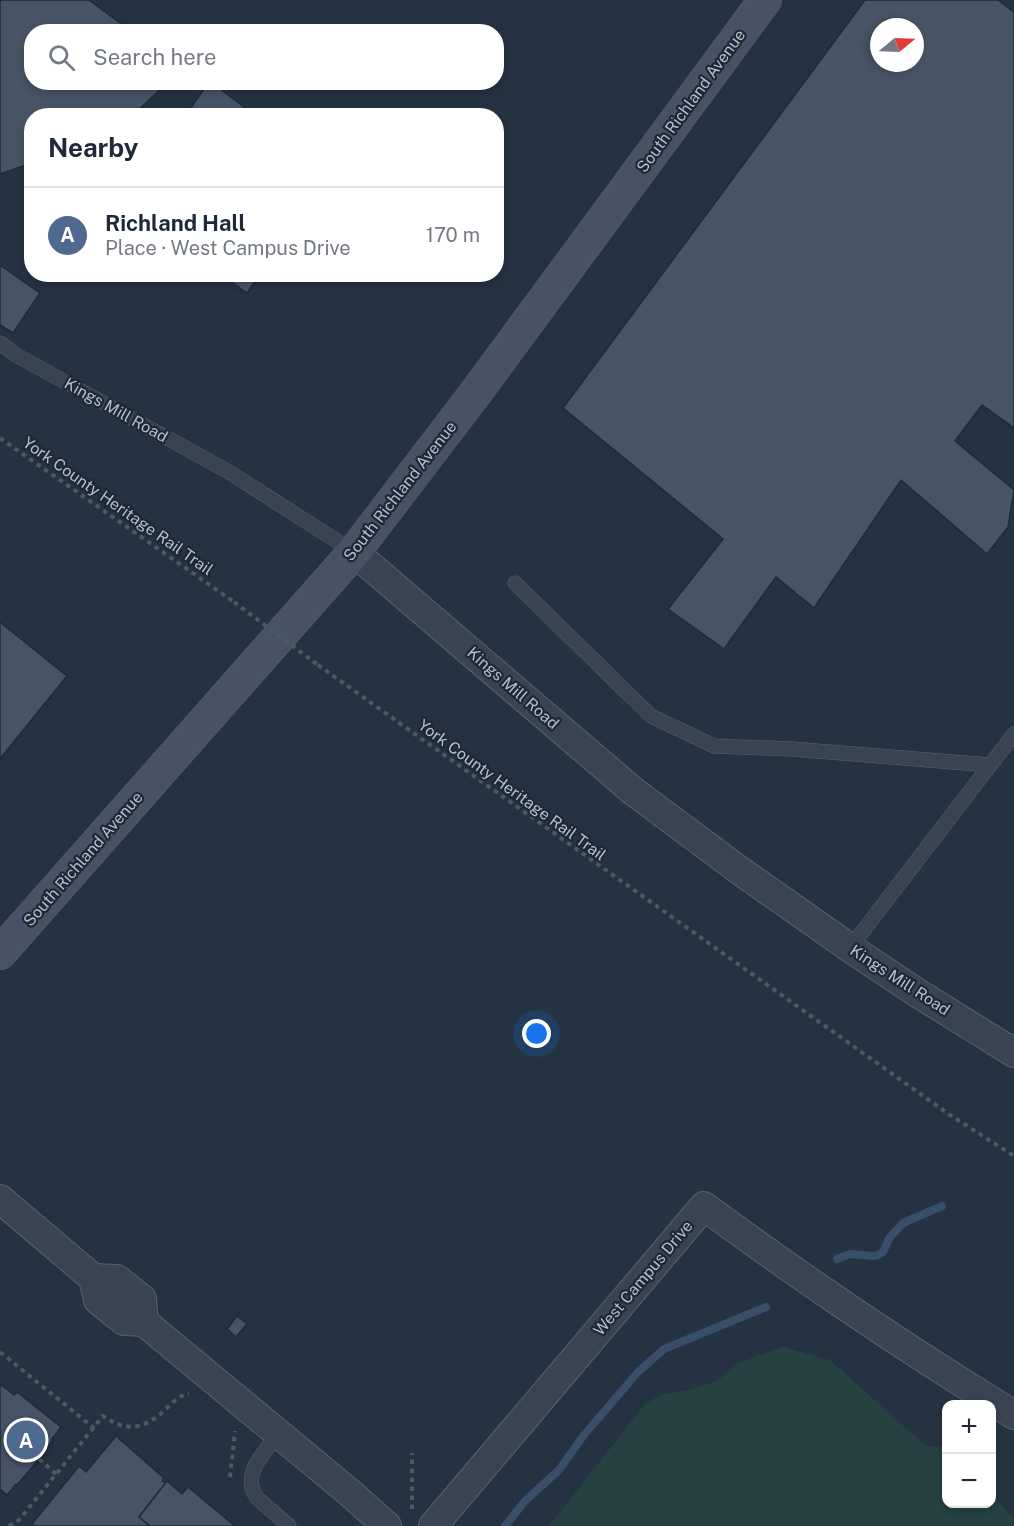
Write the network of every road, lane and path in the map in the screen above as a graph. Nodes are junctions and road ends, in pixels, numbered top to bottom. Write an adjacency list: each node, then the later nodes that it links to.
1 (765, 0): 4 (main road, South Richland Avenue)
2 (0, 343): 4 (lane, Kings Mill Road)
3 (0, 438): 11 (path, York County Heritage Rail Trail, bridge)
4 (354, 552): 8 (street, Kings Mill Road); 9 (main road, South Richland Avenue)
5 (515, 583): 7 (lane)
6 (1014, 734): 7 (lane)
7 (990, 765): 8 (lane)
8 (850, 948): 10 (street, Kings Mill Road)
9 (0, 953)
10 (1014, 1053)
11 (1014, 1156)
12 (0, 1199): 18 (street)
13 (0, 1352): 17 (path)
14 (194, 1395): 17 (path)
15 (1014, 1415): 23 (street, West Campus Drive)
16 (232, 1423): 22 (path)
17 (94, 1428): 21 (path)
18 (279, 1434): 25 (lane); 26 (street)
19 (412, 1453): 23 (path)
20 (39, 1459): 21 (path)
21 (57, 1474): 24 (path)
22 (230, 1479)
23 (423, 1520)
24 (9, 1526)
25 (289, 1526)
26 (387, 1526)

